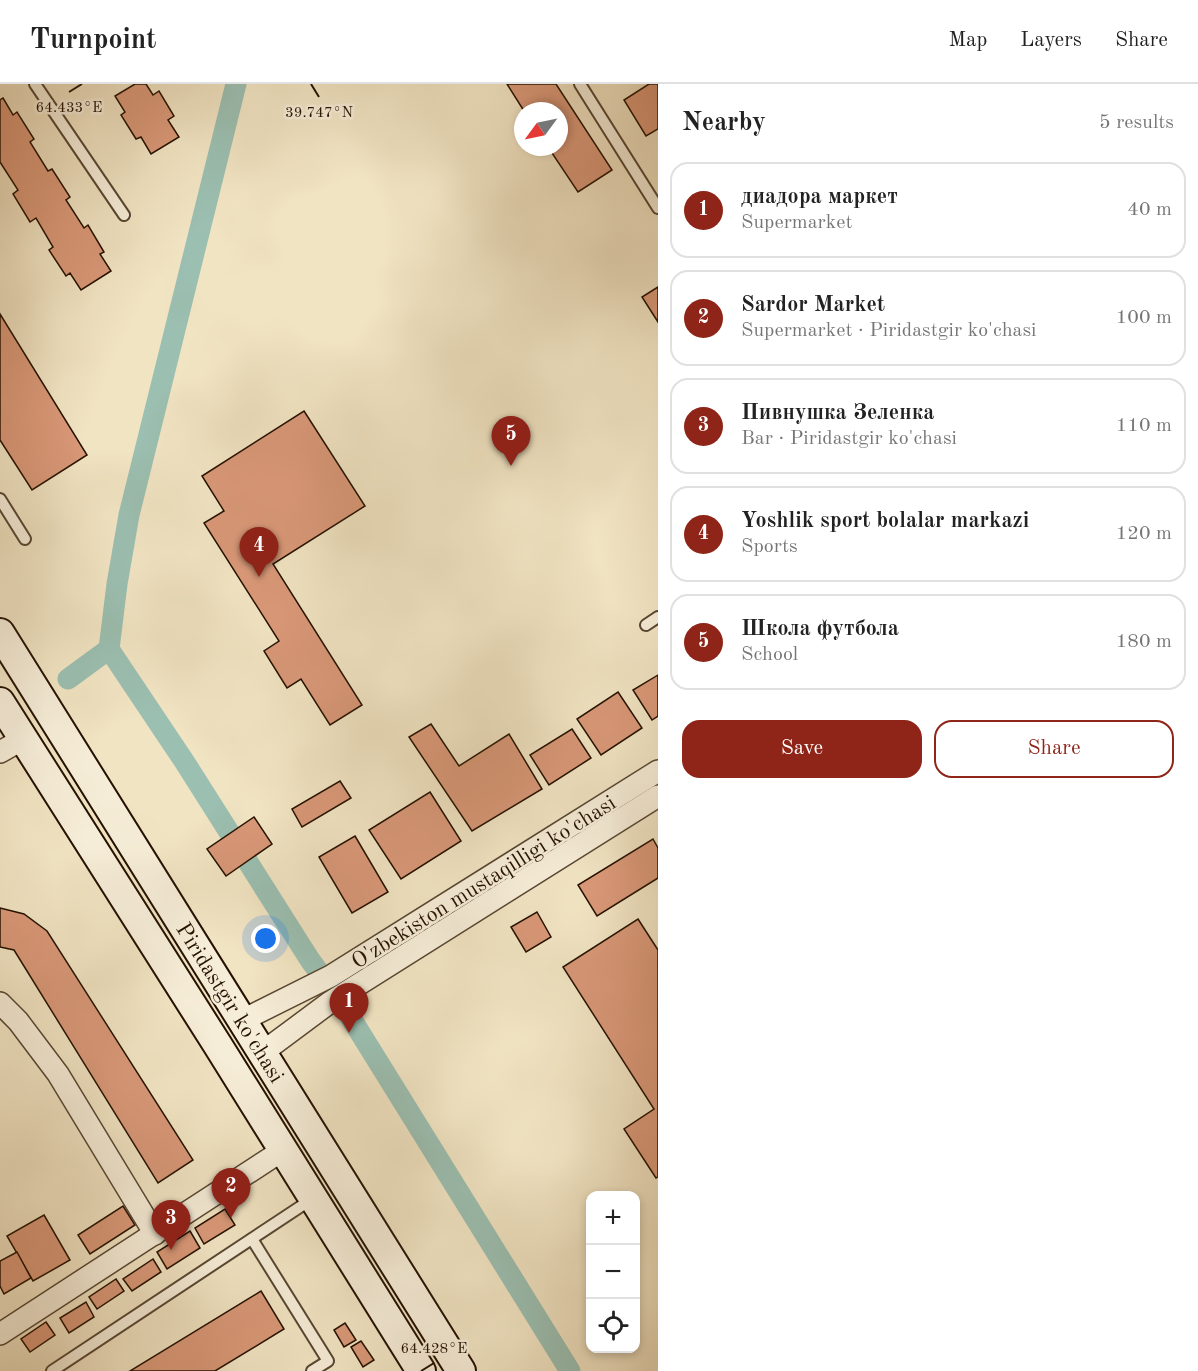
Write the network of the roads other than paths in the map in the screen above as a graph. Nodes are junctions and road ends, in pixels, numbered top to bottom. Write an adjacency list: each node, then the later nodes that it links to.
1 (35, 84): 4 (lane)
2 (580, 84): 3 (lane)
3 (658, 208)
4 (124, 215)
5 (0, 499): 6 (lane)
6 (25, 539)
7 (658, 617): 8 (lane)
8 (646, 625)
9 (0, 633): 10 (main road, Piridastgir ko'chasi)
10 (27, 676): 11 (main road); 17 (main road, Piridastgir ko'chasi)
11 (0, 692)
12 (0, 702): 13 (main road, Piridastgir ko'chasi)
13 (11, 746): 19 (main road, Piridastgir ko'chasi)
14 (658, 771): 17 (street, O'zbekiston mustaqilligi ko'chasi)
15 (658, 796): 18 (street, O'zbekiston mustaqilligi ko'chasi)
16 (0, 1003): 21 (street)
17 (243, 1020): 18 (main road, Piridastgir ko'chasi)
18 (262, 1052): 27 (main road, Piridastgir ko'chasi)
19 (283, 1150): 20 (main road, Piridastgir ko'chasi); 21 (street)
20 (313, 1198): 22 (lane); 26 (main road, Piridastgir ko'chasi)
21 (155, 1234): 23 (street)
22 (252, 1239): 24 (lane); 25 (lane)
23 (0, 1334)
24 (52, 1371)
25 (312, 1371)
26 (421, 1371)
27 (461, 1371)

